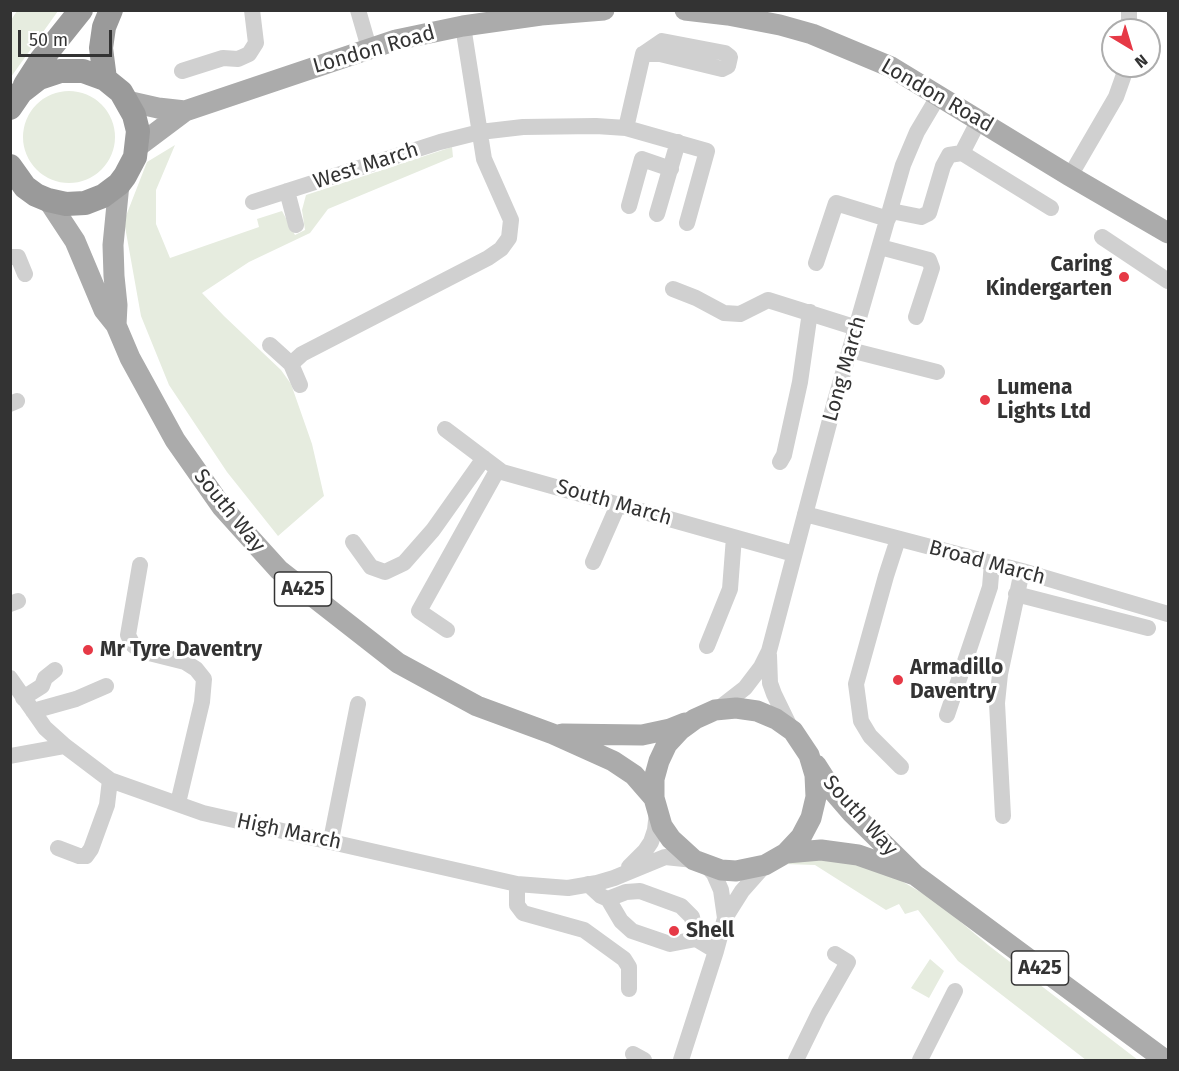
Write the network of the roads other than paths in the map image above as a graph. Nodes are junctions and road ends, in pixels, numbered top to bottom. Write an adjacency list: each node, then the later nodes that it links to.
1 (81, 10): 15 (highway)
2 (111, 10): 13 (highway)
3 (252, 10): 11 (street)
4 (358, 10): 9 (street)
5 (604, 10): 8 (main road, London Road)
6 (685, 10): 7 (main road, London Road)
7 (783, 18): 14 (main road, London Road)
8 (463, 26): 9 (main road, London Road); 20 (street)
9 (369, 48): 17 (main road, London Road)
10 (643, 54): 19 (street)
11 (182, 71)
12 (1123, 78): 26 (street)
13 (105, 79): 15 (highway); 16 (highway)
14 (939, 95): 18 (main road, London Road); 35 (street, Long March)
15 (16, 100)
16 (127, 101): 17 (main road, London Road); 22 (highway)
17 (185, 111): 22 (main road, London Road)
18 (980, 120): 23 (street); 26 (main road, London Road)
19 (626, 128): 20 (street, West March); 21 (street, West March)
20 (480, 132): 29 (street, West March); 52 (street)
21 (678, 142): 25 (street); 36 (street, West March)
22 (137, 147): 28 (highway)
23 (962, 153): 33 (street); 35 (street)
24 (10, 166): 27 (highway)
25 (671, 169): 32 (street); 34 (street)
26 (1070, 176): 38 (main road, London Road)
27 (18, 184): 30 (highway)
28 (119, 184): 30 (highway); 48 (main road, South Way / A425)
29 (287, 191): 31 (street, West March); 37 (street)
30 (48, 200): 48 (main road, South Way / A425)
31 (253, 202)
32 (629, 206)
33 (1051, 208)
34 (657, 214)
35 (890, 215): 40 (street, Long March); 42 (street)
36 (687, 223)
37 (296, 225)
38 (1168, 233)
39 (1102, 237): 44 (street)
40 (880, 247): 47 (street); 49 (street, Long March)
41 (10, 257): 43 (street)
42 (816, 263)
43 (26, 274)
44 (1168, 281)
45 (673, 289): 46 (street)
46 (810, 312): 49 (street); 57 (street)
47 (916, 317)
48 (116, 325): 84 (main road, South Way / A425)
49 (857, 327): 51 (street, Long March)
50 (270, 345): 52 (street)
51 (850, 350): 53 (street); 60 (street, Long March)
52 (291, 364): 54 (street)
53 (937, 372)
54 (300, 385)
55 (445, 429): 56 (street, South March)
56 (484, 458): 58 (street, South March); 63 (street)
57 (780, 462)
58 (498, 469): 59 (street, South March); 72 (street)
59 (618, 505): 61 (street, South March); 65 (street)
60 (805, 514): 62 (street, Broad March); 64 (street, Long March)
61 (734, 537): 64 (street, South March); 73 (street)
62 (898, 539): 66 (street, Broad March); 88 (street)
63 (353, 542)
64 (794, 554): 74 (street, Long March)
65 (593, 562)
66 (992, 563): 68 (street, Broad March); 81 (street)
67 (140, 565): 90 (street)
68 (1022, 571): 69 (street); 70 (street, Broad March)
69 (1017, 594): 71 (street); 92 (street)
70 (1168, 614)
71 (1148, 628)
72 (447, 630)
73 (707, 646)
74 (769, 651): 80 (street, Long March); 83 (street, Long March)
75 (55, 670): 78 (street)
76 (10, 678): 78 (street, High March)
77 (106, 686): 78 (street)
78 (28, 704): 85 (street, High March)
79 (358, 704): 93 (street)
80 (715, 711): 82 (main road); 83 (main road)
81 (946, 715)
82 (695, 719): 84 (main road, South Way / A425); 91 (main road)
83 (793, 731): 86 (main road)
84 (553, 734): 91 (main road, South Way / A425)
85 (65, 746): 87 (street); 89 (street, High March)
86 (809, 754): 95 (main road); 98 (main road, South Way / A425)
87 (10, 756)
88 (901, 768)
89 (110, 780): 90 (street, High March); 94 (street)
90 (178, 803): 93 (street, High March)
91 (656, 805): 96 (main road); 99 (street, High March)
92 (1003, 816)
93 (331, 840): 100 (street, High March)
94 (57, 848)
95 (786, 853): 97 (main road); 98 (main road, South Way / A425)
96 (700, 863): 97 (main road); 99 (street, High March); 103 (street)
97 (765, 865): 103 (street)
98 (915, 875): 112 (main road, South Way / A425)
99 (614, 878): 101 (street, High March)
100 (517, 884): 101 (street, High March); 107 (street)
101 (588, 884): 102 (street)
102 (608, 900): 104 (street); 104 (street)
103 (725, 918): 105 (street)
104 (696, 939): 105 (street)
105 (716, 951): 109 (street)
106 (842, 958): 110 (street)
107 (629, 989)
108 (955, 992): 111 (street)
109 (681, 1060)
110 (796, 1060)
111 (920, 1060)
112 (1165, 1060)

